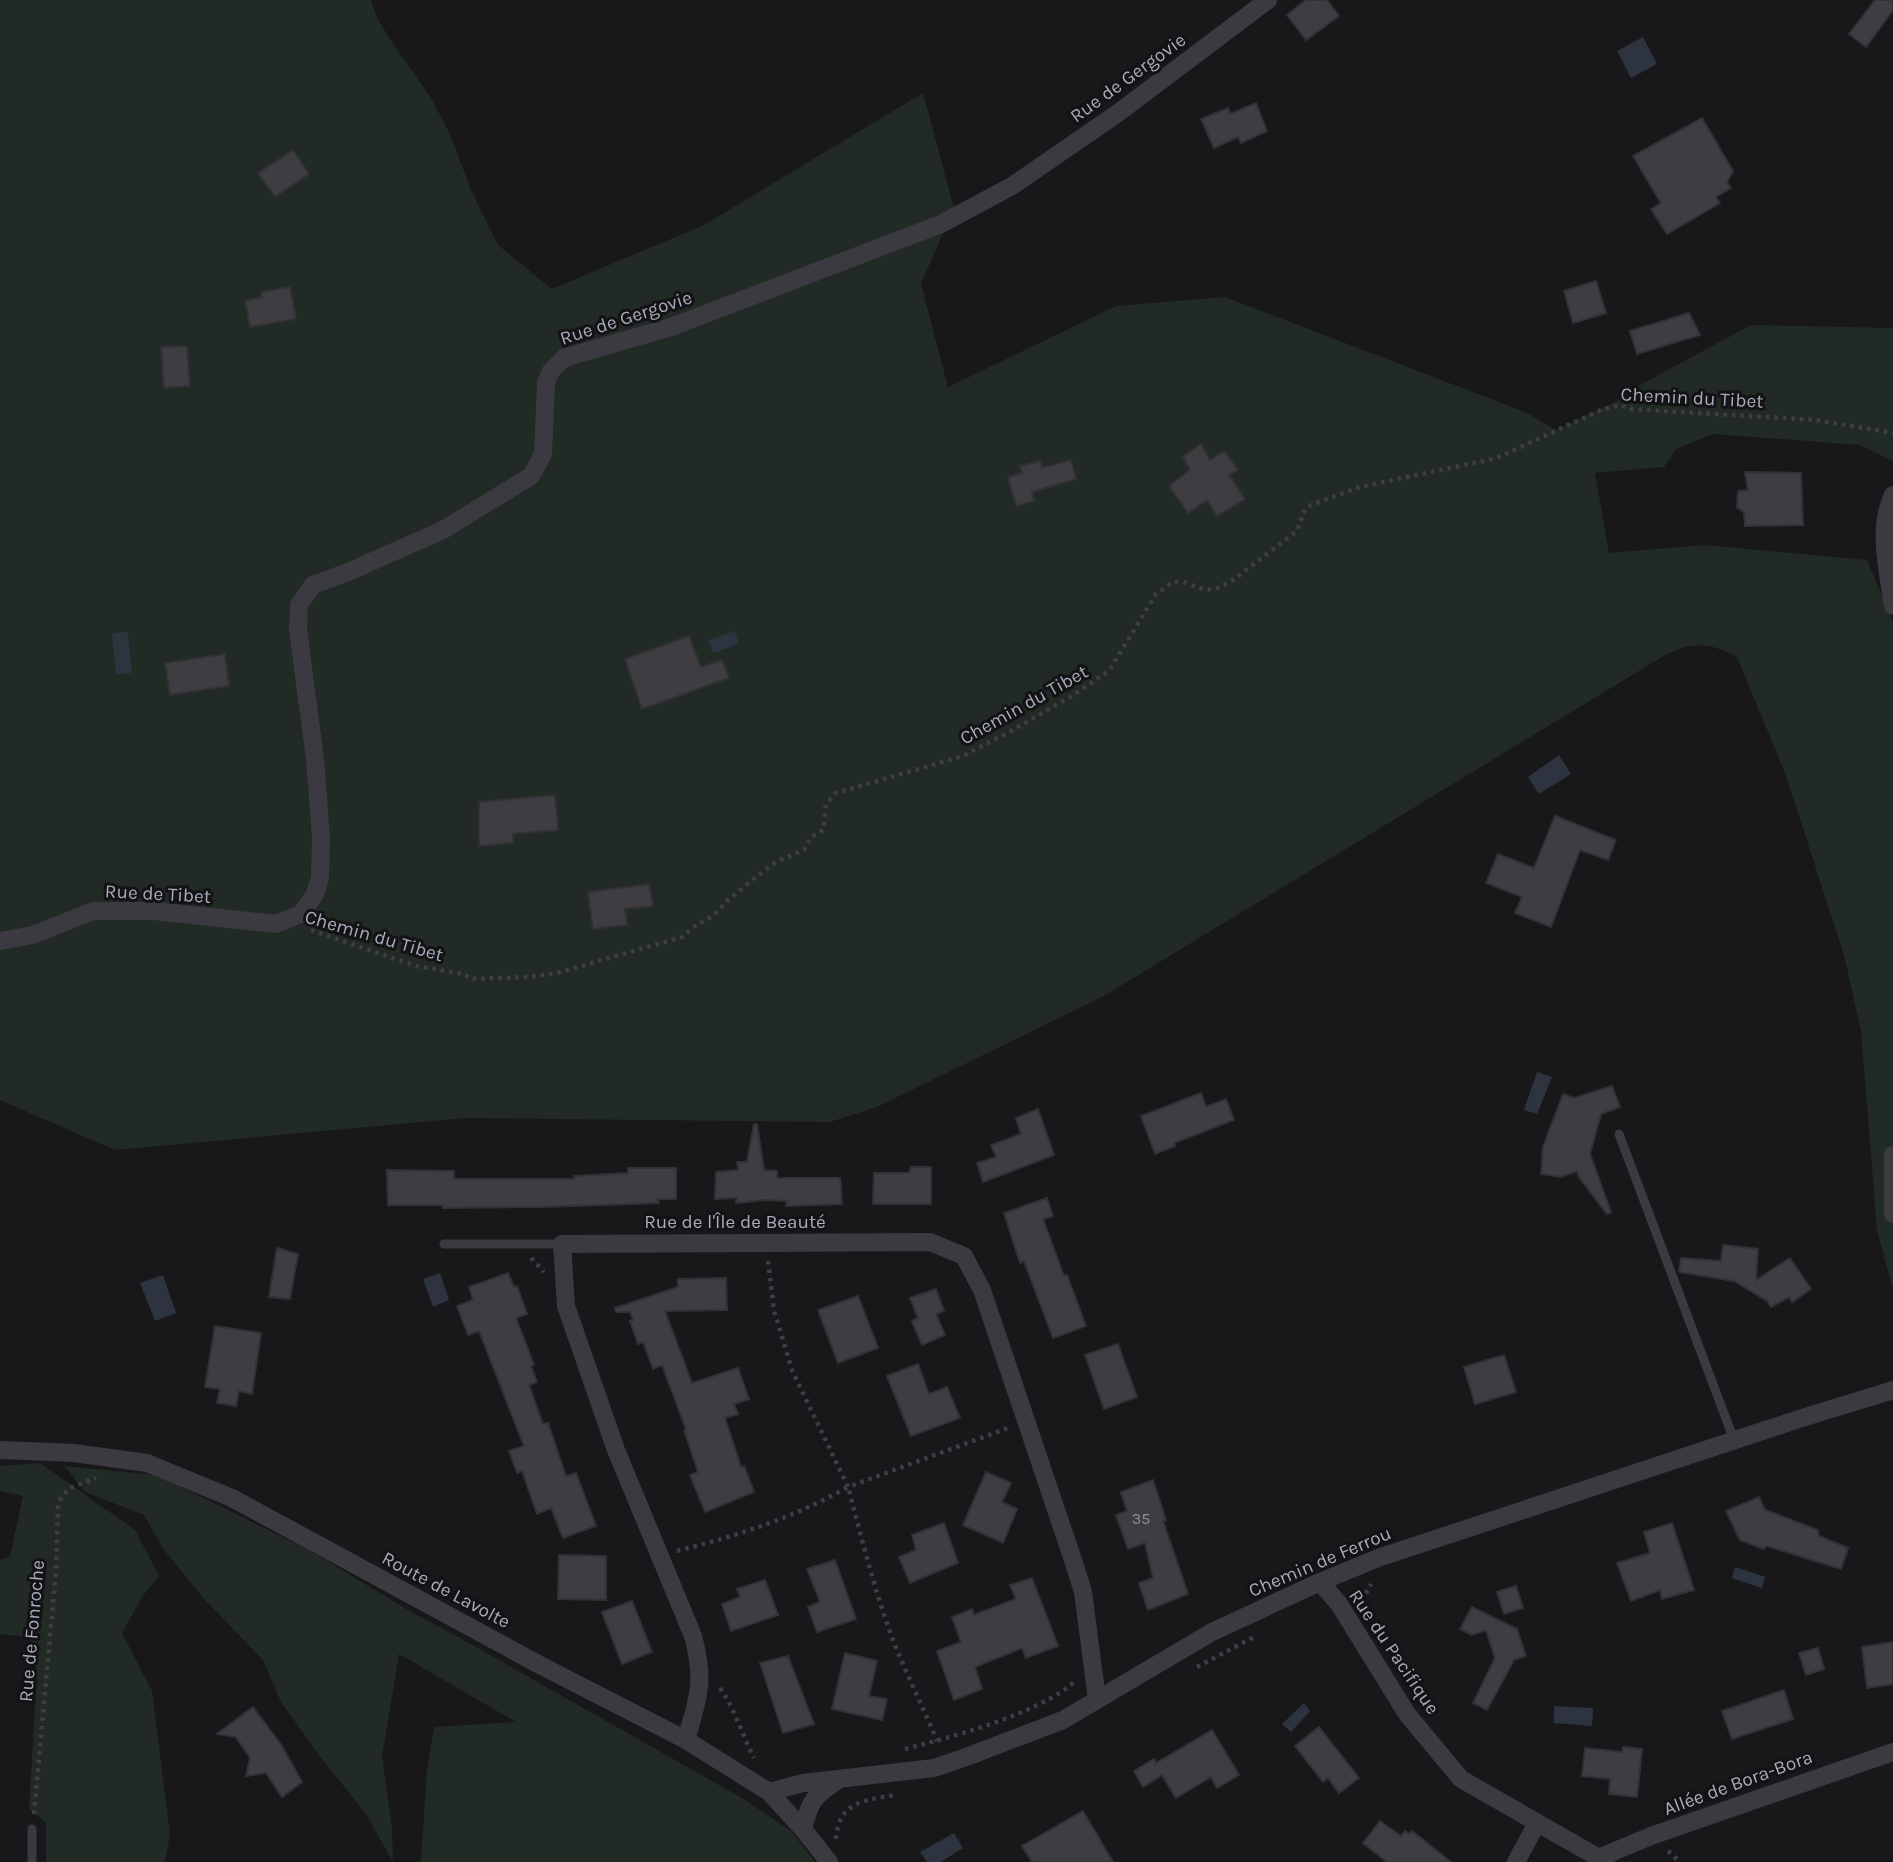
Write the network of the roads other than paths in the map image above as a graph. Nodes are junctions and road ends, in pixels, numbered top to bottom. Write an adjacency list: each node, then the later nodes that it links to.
1 (1268, 0): 4 (street, Rue de Gergovie)
2 (1893, 495): 3 (street)
3 (1893, 606)
4 (276, 924): 5 (street, Rue de Tibet)
5 (0, 941)
6 (1619, 1135): 12 (lane)
7 (1893, 1155): 8 (street)
8 (1893, 1214)
9 (444, 1244): 10 (lane)
10 (562, 1244): 15 (street, Rue de l'Île de Beauté); 16 (street)
11 (1893, 1390): 12 (street, Chemin de Ferrou)
12 (1734, 1440): 14 (street, Chemin de Ferrou)
13 (0, 1450): 16 (street, Route de Lavolte)
14 (1320, 1582): 15 (street, Chemin de Ferrou); 20 (street, Rue du Pacifique)
15 (1097, 1699): 18 (street, Chemin de Ferrou)
16 (686, 1740): 19 (street, Route de Lavolte)
17 (1893, 1752): 23 (street, Allée de Bora-Bora)
18 (838, 1780): 19 (street, Chemin de Ferrou); 22 (street)
19 (769, 1792): 22 (street, Route de Lavolte)
20 (1537, 1823): 23 (street, Rue du Pacifique); 26 (street)
21 (32, 1829): 24 (lane)
22 (803, 1829): 25 (street, Route de Lavolte)
23 (1602, 1860)
24 (32, 1862)
25 (829, 1862)
26 (1516, 1862)

